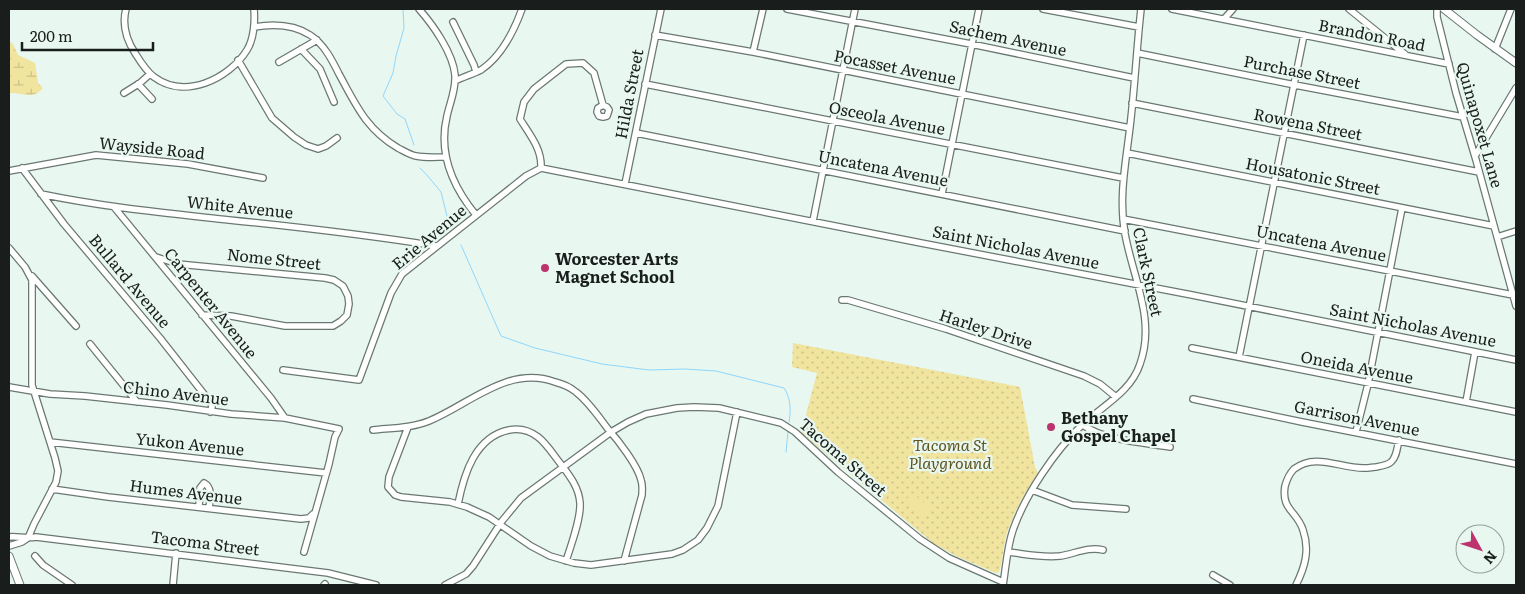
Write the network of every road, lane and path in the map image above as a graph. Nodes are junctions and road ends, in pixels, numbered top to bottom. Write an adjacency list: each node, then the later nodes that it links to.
1 (126, 9): 40 (street)
2 (254, 9): 23 (street)
3 (419, 9): 42 (street)
4 (522, 9): 39 (street)
5 (661, 9): 25 (street, Hilda Street)
6 (763, 9): 31 (street)
7 (787, 9): 21 (street, Sachem Avenue)
8 (855, 9): 21 (street)
9 (979, 9): 28 (street)
10 (1043, 9): 24 (street)
11 (1141, 9): 24 (street, Clark Street)
12 (1172, 9): 18 (street, Brandon Road)
13 (1233, 9): 20 (street)
14 (1349, 9): 33 (street)
15 (1437, 9): 37 (street, Quinapoxet Lane)
16 (1444, 9): 19 (main road)
17 (1511, 9): 30 (street)
18 (1194, 11): 20 (street, Brandon Road)
19 (1452, 12): 30 (main road)
20 (1224, 19): 26 (street, Brandon Road)
21 (853, 21): 28 (street, Sachem Avenue); 38 (street)
22 (453, 22): 39 (street)
23 (254, 26): 27 (street); 34 (street)
24 (1139, 27): 32 (street, Clark Street)
25 (656, 35): 31 (street, Pocasset Avenue); 44 (street, Hilda Street)
26 (1304, 35): 33 (street, Brandon Road); 45 (street)
27 (316, 40): 29 (street); 62 (street)
28 (971, 44): 41 (street, Sachem Avenue); 48 (street)
29 (301, 49): 35 (street); 50 (street)
30 (1495, 49): 36 (main road)
31 (754, 52): 38 (street, Pocasset Avenue)
32 (1137, 53): 41 (street, Clark Street); 45 (street, Purchase Street)
33 (1406, 55): 37 (street, Brandon Road)
34 (238, 60): 40 (street); 58 (street)
35 (279, 62)
36 (1516, 63)
37 (1449, 64): 53 (street, Quinapoxet Lane)
38 (843, 71): 48 (street, Pocasset Avenue); 54 (street)
39 (476, 72): 42 (street)
40 (150, 74): 43 (street)
41 (1134, 78): 51 (street, Clark Street)
42 (455, 81): 62 (street)
43 (138, 84): 47 (street); 49 (street)
44 (645, 84): 54 (street, Osceola Avenue); 56 (street, Hilda Street)
45 (1295, 85): 53 (street, Purchase Street); 57 (street)
46 (1516, 88): 61 (street)
47 (124, 93)
48 (960, 94): 55 (street, Pocasset Avenue); 59 (street)
49 (152, 99)
50 (334, 102)
51 (1132, 103): 55 (street, Clark Street); 57 (street, Rowena Street)
52 (603, 105): 64 (street)
53 (1463, 117): 61 (street, Quinapoxet Lane)
54 (833, 121): 59 (street, Osceola Avenue); 65 (street)
55 (1130, 128): 60 (street, Clark Street)
56 (636, 133): 65 (street, Uncatena Avenue); 71 (street, Hilda Street)
57 (1284, 134): 67 (street, Rowena Street); 70 (street)
58 (337, 138)
59 (952, 144): 69 (street, Osceola Avenue); 73 (street)
60 (1127, 153): 69 (street, Clark Street); 70 (street, Housatonic Street)
61 (1475, 156): 67 (street, Quinapoxet Lane)
62 (446, 157): 76 (street)
63 (22, 168): 66 (street, Wayside Road); 68 (street, Wayside Road); 72 (street, Bullard Avenue)
64 (541, 168): 71 (street, Saint Nicholas Avenue); 76 (street, Erie Avenue)
65 (823, 170): 73 (street, Uncatena Avenue); 78 (street)
66 (9, 171)
67 (1479, 172): 79 (street, Quinapoxet Lane)
68 (263, 178)
69 (1123, 178): 77 (street, Clark Street)
70 (1275, 183): 75 (street, Housatonic Street); 83 (street)
71 (625, 184): 78 (street, Saint Nicholas Avenue)
72 (41, 194): 74 (street, White Avenue); 110 (street, Bullard Avenue)
73 (942, 194): 81 (street, Uncatena Avenue)
74 (114, 207): 84 (street, White Avenue); 86 (street, Carpenter Avenue)
75 (1402, 208): 79 (street, Housatonic Street); 87 (street)
76 (476, 215): 84 (street, Erie Avenue)
77 (1123, 219): 81 (street, Clark Street); 83 (street, Uncatena Avenue)
78 (813, 221): 89 (street, Saint Nicholas Avenue)
79 (1494, 226): 82 (street, Quinapoxet Lane)
80 (1516, 230): 82 (street)
81 (1125, 231): 89 (street, Clark Street)
82 (1497, 237): 90 (street, Quinapoxet Lane)
83 (1261, 245): 87 (street, Uncatena Avenue); 93 (street)
84 (436, 246): 102 (street, Erie Avenue)
85 (9, 248): 88 (street)
86 (156, 257): 94 (street, Carpenter Avenue); 94 (street, Nome Street)
87 (1390, 271): 90 (street, Uncatena Avenue); 96 (street)
88 (30, 275): 95 (street); 105 (street)
89 (1138, 285): 93 (street, Saint Nicholas Avenue); 106 (street, Clark Street)
90 (1513, 296): 92 (street, Quinapoxet Lane)
91 (842, 300): 106 (street, Harley Drive)
92 (1516, 306)
93 (1250, 307): 96 (street, Saint Nicholas Avenue); 100 (street)
94 (202, 315): 113 (street, Carpenter Avenue)
95 (76, 326)
96 (1377, 331): 99 (street, Saint Nicholas Avenue); 103 (street)
97 (90, 344): 108 (street)
98 (1192, 348): 100 (street, Oneida Avenue)
99 (1475, 352): 101 (street, Saint Nicholas Avenue); 109 (street)
100 (1239, 358): 103 (street, Oneida Avenue)
101 (1516, 360)
102 (284, 370)
103 (1368, 384): 109 (street, Oneida Avenue); 118 (street)
104 (9, 387): 105 (street, Chino Avenue)
105 (33, 392): 108 (street, Chino Avenue); 120 (street)
106 (1116, 397): 114 (street, Clark Street)
107 (1193, 399): 118 (street, Garrison Avenue)
108 (137, 402): 110 (street, Chino Avenue)
109 (1466, 402): 112 (street, Oneida Avenue)
110 (210, 412): 113 (street, Chino Avenue)
111 (737, 412): 117 (street, Tacoma Street); 143 (street); 145 (street, Tacoma Street)
112 (1516, 412)
113 (285, 418): 124 (street, Chino Avenue)
114 (1083, 425): 121 (street); 126 (street, Clark Street)
115 (408, 427): 116 (street); 117 (street); 127 (street)
116 (373, 430)
117 (611, 432): 123 (street, Tacoma Street); 143 (street)
118 (1356, 432): 119 (street, Garrison Avenue)
119 (1399, 440): 122 (street, Garrison Avenue); 152 (street)
120 (50, 442): 124 (street, Yukon Avenue); 125 (street)
121 (1170, 447)
122 (1516, 464)
123 (563, 467): 127 (street); 132 (street, Tacoma Street); 142 (street)
124 (326, 474): 131 (street)
125 (52, 489): 128 (street, Humes Avenue); 134 (street)
126 (1032, 490): 130 (street); 138 (street, Clark Street)
127 (458, 504): 132 (street)
128 (199, 507): 129 (street, Humes Avenue); 129 (street)
129 (209, 508): 131 (street, Humes Avenue)
130 (1126, 509)
131 (315, 512): 137 (street)
132 (500, 525): 142 (street); 150 (street, Tacoma Street)
133 (9, 538): 134 (street, Tacoma Street)
134 (28, 538): 135 (street, Tacoma Street); 139 (street, Tacoma Street)
135 (9, 546)
136 (1103, 550): 138 (street)
137 (304, 552)
138 (1008, 552): 145 (street, Clark Street)
139 (176, 553): 148 (street); 149 (street, Tacoma Street)
140 (9, 556): 146 (main road)
141 (35, 556): 147 (street)
142 (566, 561): 143 (street)
143 (624, 561)
144 (1213, 575): 151 (street)
145 (1003, 584)
146 (20, 585)
147 (72, 585)
148 (173, 585)
149 (376, 585)
150 (445, 585)
151 (1230, 585)
152 (1296, 585)

